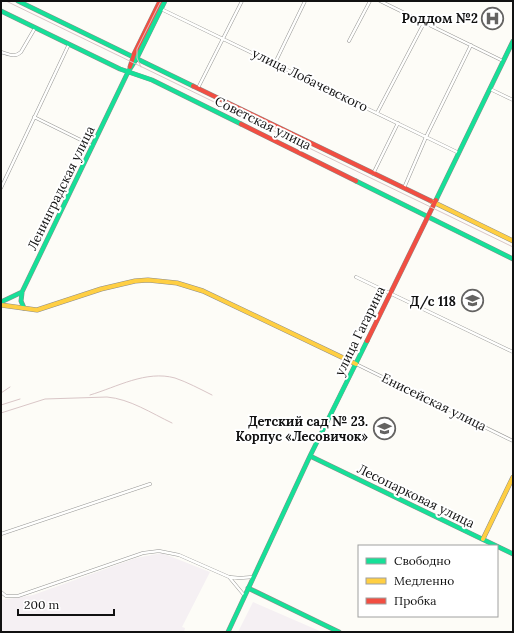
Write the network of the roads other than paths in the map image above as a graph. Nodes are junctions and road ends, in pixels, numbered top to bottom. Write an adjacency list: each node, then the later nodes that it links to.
1 (18, 1): 18 (main road, Советская улица)
2 (160, 1): 18 (main road, Ленинградская улица)
3 (165, 1): 8 (main road, Ленинградская улица)
4 (242, 1): 12 (street)
5 (305, 1): 20 (street)
6 (370, 1): 13 (street)
7 (380, 1): 10 (street)
8 (161, 9): 12 (street, улица Лобачевского); 18 (main road, Ленинградская улица)
9 (1, 11): 11 (main road, Советская улица)
10 (424, 22): 16 (street); 25 (street)
11 (36, 28): 15 (main road, Советская улица); 17 (street)
12 (224, 39): 20 (street, улица Лобачевского); 22 (street)
13 (349, 41)
14 (513, 41): 19 (main road, улица Гагарина)
15 (69, 44): 21 (main road, Советская улица); 26 (street)
16 (471, 45): 19 (street); 28 (street)
17 (1, 52)
18 (135, 57): 21 (main road, Ленинградская улица); 22 (main road, Советская улица)
19 (503, 61): 23 (main road, улица Гагарина)
20 (275, 63): 25 (street, улица Лобачевского)
21 (128, 72): 29 (main road, Ленинградская улица); 35 (main road, Советская улица)
22 (198, 88): 31 (main road, Советская улица)
23 (490, 89): 24 (street); 30 (main road, улица Гагарина)
24 (513, 100)
25 (378, 113): 27 (street, улица Лобачевского)
26 (34, 117): 29 (street); 32 (street)
27 (398, 123): 28 (street, улица Лобачевского); 31 (street)
28 (426, 137): 30 (street, улица Лобачевского); 33 (street)
29 (93, 146): 39 (main road, Ленинградская улица)
30 (460, 153): 34 (main road, улица Гагарина)
31 (373, 174): 33 (main road, Советская улица)
32 (1, 188)
33 (403, 188): 34 (main road, Советская улица)
34 (435, 203): 35 (main road, улица Гагарина); 36 (main road, Советская улица)
35 (428, 216): 37 (main road, Советская улица); 40 (main road, улица Гагарина)
36 (513, 241)
37 (513, 259)
38 (356, 277): 40 (street)
39 (22, 292): 41 (main road); 42 (main road)
40 (390, 293): 43 (street); 44 (main road, улица Гагарина)
41 (1, 303): 42 (main road)
42 (24, 308): 44 (main road)
43 (513, 352)
44 (356, 364): 45 (street, Енисейская улица); 46 (main road, улица Гагарина)
45 (513, 441)
46 (310, 456): 50 (main road, Лесопарковая улица); 55 (main road, улица Гагарина)
47 (513, 477): 50 (main road)
48 (150, 484): 49 (street)
49 (1, 534)
50 (483, 539): 51 (main road, Лесопарковая улица)
51 (495, 545)
52 (498, 546): 53 (main road, Лесопарковая улица)
53 (513, 554)
54 (229, 577): 55 (street); 57 (street); 58 (street)
55 (253, 578): 56 (main road, улица Гагарина)
56 (248, 588): 58 (main road, улица Гагарина); 60 (main road)
57 (1, 592)
58 (244, 595): 59 (main road, улица Гагарина)
59 (228, 632)
60 (339, 632)

